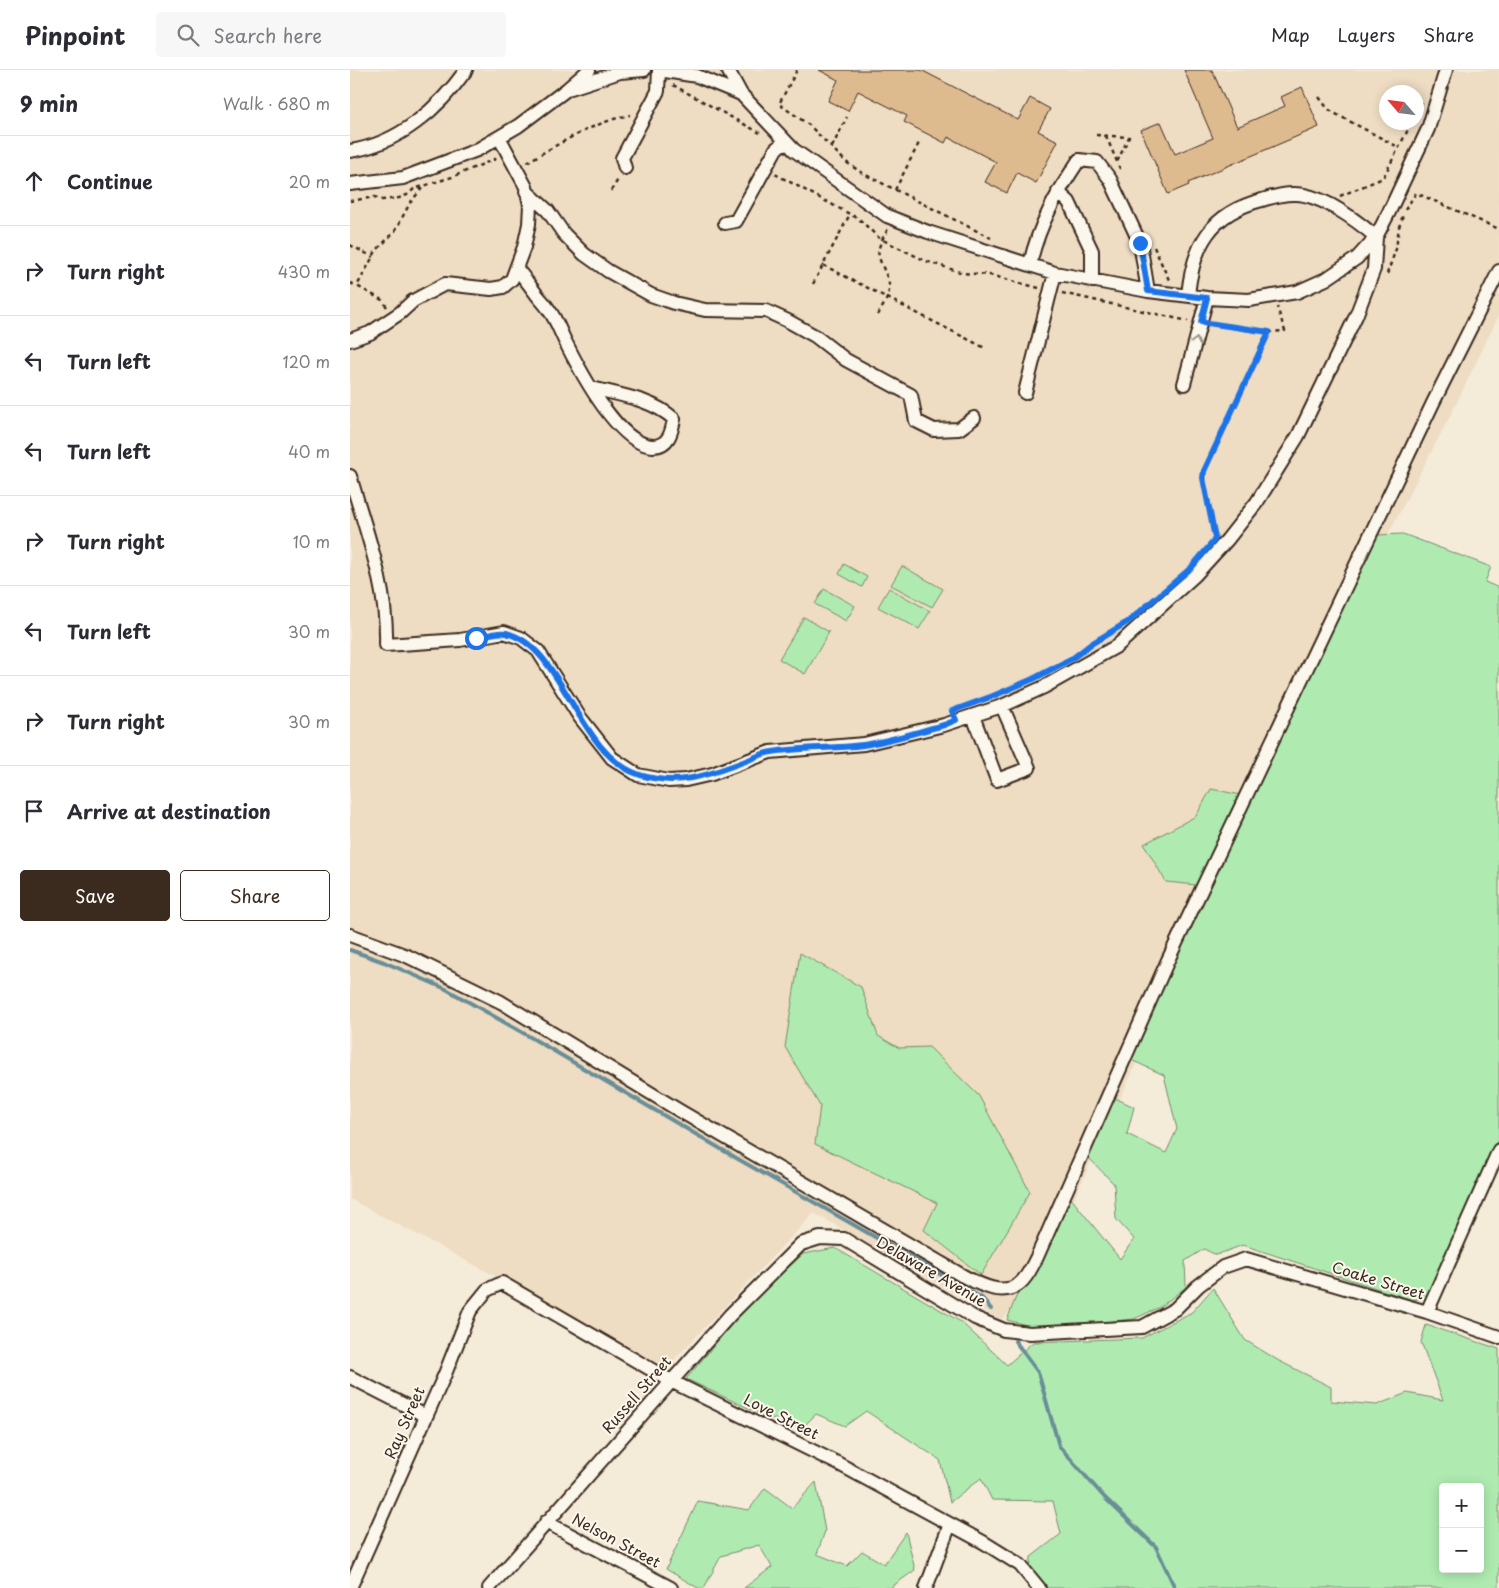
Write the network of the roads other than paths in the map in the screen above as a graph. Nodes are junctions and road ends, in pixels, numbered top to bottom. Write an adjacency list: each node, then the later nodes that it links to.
1 (466, 70): 11 (street)
2 (589, 70): 7 (street)
3 (644, 70): 7 (street)
4 (659, 70): 8 (street); 12 (street)
5 (728, 70): 8 (street)
6 (1446, 70): 17 (street)
7 (566, 90): 9 (street)
8 (741, 94): 10 (street)
9 (499, 137): 13 (street); 14 (street)
10 (785, 140): 16 (street); 18 (street)
11 (350, 151)
12 (625, 168)
13 (350, 184)
14 (526, 191): 19 (street); 30 (street)
15 (1058, 192): 18 (street); 22 (street); 23 (street)
16 (725, 222)
17 (1376, 237): 24 (street); 25 (street); 32 (street)
18 (1030, 264): 21 (street)
19 (516, 268): 26 (street); 28 (street)
20 (1499, 271): 34 (street)
21 (1054, 273): 22 (street); 29 (street)
22 (1092, 281): 23 (street)
23 (1148, 291): 24 (street)
24 (1188, 295): 25 (street)
25 (1207, 298): 27 (street, one-way to 25)
26 (350, 340)
27 (1184, 384)
28 (592, 388): 28 (street)
29 (1026, 393)
30 (974, 418)
31 (350, 476): 33 (street)
32 (1002, 706): 33 (street); 33 (street)
33 (973, 716)
34 (350, 935)
35 (1499, 1150): 39 (street)
36 (820, 1238): 37 (street, Delaware Avenue); 42 (street, Russell Street)
37 (1246, 1259): 39 (street, Coake Street)
38 (502, 1284): 42 (street, Love Street); 43 (street, Ray Street)
39 (1427, 1312): 40 (street, Coake Street)
40 (1499, 1337)
41 (350, 1377): 43 (street)
42 (671, 1381): 44 (street, Russell Street); 45 (street, Love Street)
43 (426, 1416): 46 (street, Ray Street)
44 (546, 1522): 47 (street, Russell Street); 48 (street, Nelson Street)
45 (950, 1524): 49 (street); 50 (street, Love Street)
46 (350, 1588)
47 (489, 1588)
48 (671, 1588)
49 (926, 1588)
50 (1039, 1588)

